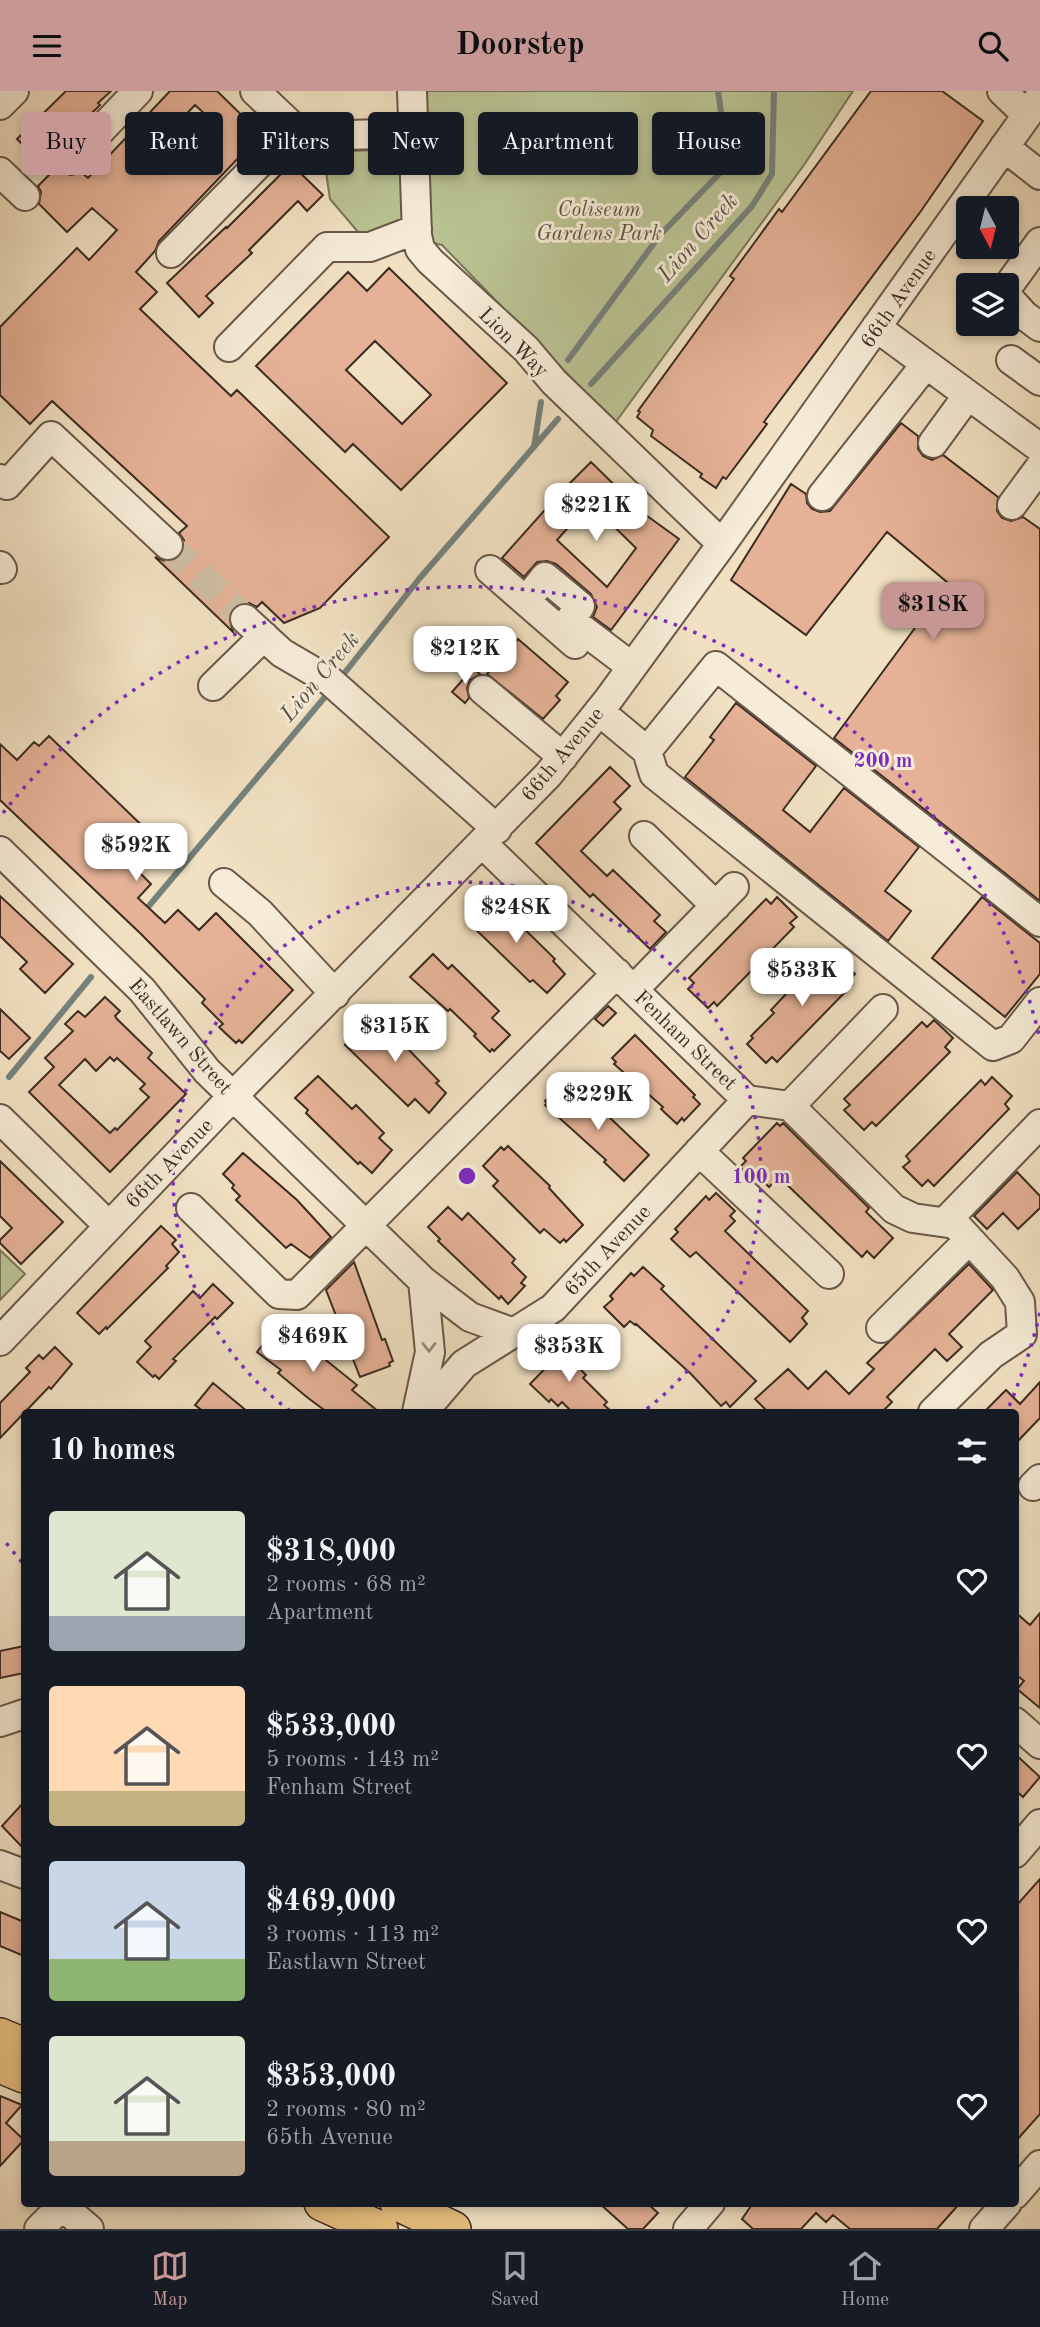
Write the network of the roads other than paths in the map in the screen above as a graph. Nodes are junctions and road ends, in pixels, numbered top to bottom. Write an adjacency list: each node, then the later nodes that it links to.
1 (14, 91): 6 (street)
2 (138, 91): 10 (street)
3 (255, 91): 8 (street)
4 (412, 91): 9 (street)
5 (1002, 91): 7 (street)
6 (0, 105)
7 (1034, 106): 11 (street, 66th Avenue)
8 (277, 112)
9 (412, 112)
10 (111, 119)
11 (1004, 147): 15 (street); 22 (street, 66th Avenue)
12 (0, 172): 16 (street)
13 (248, 175): 19 (street)
14 (415, 175): 17 (street)
15 (1040, 175)
16 (25, 196)
17 (418, 237): 24 (street); 35 (street, Lion Way)
18 (1040, 242): 20 (street)
19 (171, 253)
20 (1018, 273)
21 (1019, 309): 23 (street)
22 (876, 327): 26 (street); 35 (street, 66th Avenue)
23 (1040, 327)
24 (229, 347)
25 (1011, 360): 27 (street)
26 (926, 364): 28 (street); 33 (street)
27 (1040, 381)
28 (968, 395): 29 (street); 30 (street)
29 (933, 443)
30 (1040, 449)
31 (1040, 467): 34 (street)
32 (2, 485): 36 (street)
33 (822, 496)
34 (1012, 505)
35 (723, 544): 40 (street, 66th Avenue)
36 (168, 545)
37 (490, 570): 38 (street)
38 (526, 601): 39 (street); 40 (street)
39 (575, 643)
40 (632, 667): 43 (street, 66th Avenue)
41 (212, 686): 46 (street, Fenham Street)
42 (482, 690): 45 (street)
43 (599, 711): 44 (street); 45 (street, 66th Avenue)
44 (647, 751): 50 (street); 53 (street)
45 (563, 757): 46 (street, 66th Avenue)
46 (490, 836): 51 (street, Fenham Street); 52 (street, 66th Avenue)
47 (644, 836): 51 (street)
48 (0, 851): 55 (street, Eastlawn Street)
49 (224, 883): 52 (street)
50 (1040, 922)
51 (626, 981): 56 (street, Fenham Street); 63 (street)
52 (335, 994): 55 (street, 66th Avenue)
53 (1040, 1002)
54 (883, 1009): 57 (street)
55 (233, 1096): 63 (street, Eastlawn Street); 64 (street, 66th Avenue)
56 (747, 1100): 57 (street, Fenham Street); 60 (street, 65th Avenue)
57 (790, 1106): 62 (street)
58 (0, 1119): 64 (street)
59 (1040, 1123): 62 (street)
60 (699, 1151): 66 (street); 69 (street, 65th Avenue)
61 (191, 1208): 63 (street)
62 (945, 1222): 65 (street)
63 (365, 1225): 67 (street, Eastlawn Street)
64 (109, 1226): 71 (street, 66th Avenue)
65 (969, 1240): 68 (street); 70 (street)
66 (829, 1274)
67 (423, 1281): 69 (street, Eastlawn Street); 72 (street, one-way to 72)
68 (881, 1328)
69 (514, 1333): 73 (street, 65th Avenue)
70 (1031, 1338): 74 (street)
71 (0, 1341)
72 (417, 1409)
73 (426, 1409)
74 (936, 1409)
75 (21, 1715): 76 (street)
76 (0, 1722)
77 (1019, 1726): 78 (street)
78 (1040, 1744)
79 (1040, 1824): 80 (street)
80 (1019, 1848)
81 (0, 1865): 82 (street)
82 (21, 1873)
83 (0, 2036): 84 (main road)
84 (21, 2045)
85 (0, 2064): 86 (main road)
86 (21, 2074)
87 (1040, 2165): 88 (street)
88 (1019, 2189)
89 (62, 2207): 95 (street)
90 (66, 2207): 96 (street)
91 (331, 2207): 97 (main road)
92 (707, 2207): 99 (street)
93 (1003, 2207): 100 (street)
94 (403, 2211): 98 (main road)
95 (39, 2229)
96 (89, 2229)
97 (380, 2229)
98 (453, 2229)
99 (688, 2229)
100 (984, 2229)

